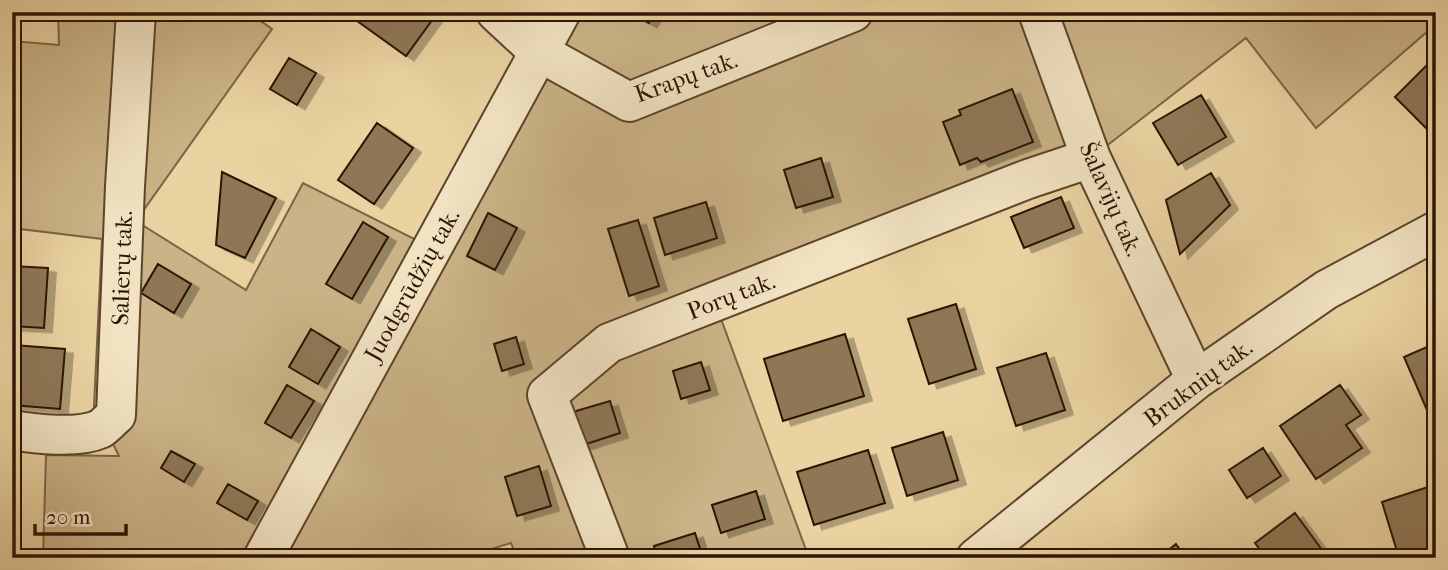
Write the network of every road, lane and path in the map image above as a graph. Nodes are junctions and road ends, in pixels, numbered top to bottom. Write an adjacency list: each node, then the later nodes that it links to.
1 (135, 12): 10 (street, Salierų tak.)
2 (496, 12): 6 (street, Krapų tak.)
3 (561, 12): 6 (street, Juodgrūdžių tak.)
4 (853, 12): 6 (street, Krapų tak.)
5 (1038, 12): 7 (street, Šalavijų tak.)
6 (539, 52): 11 (street, Juodgrūdžių tak.)
7 (1091, 158): 9 (street, Šalavijų tak.); 12 (street, Porų tak.)
8 (1436, 231): 9 (street, Bruknių tak.)
9 (1196, 380): 13 (street, Bruknių tak.)
10 (12, 430)
11 (263, 558)
12 (610, 558)
13 (976, 558)

